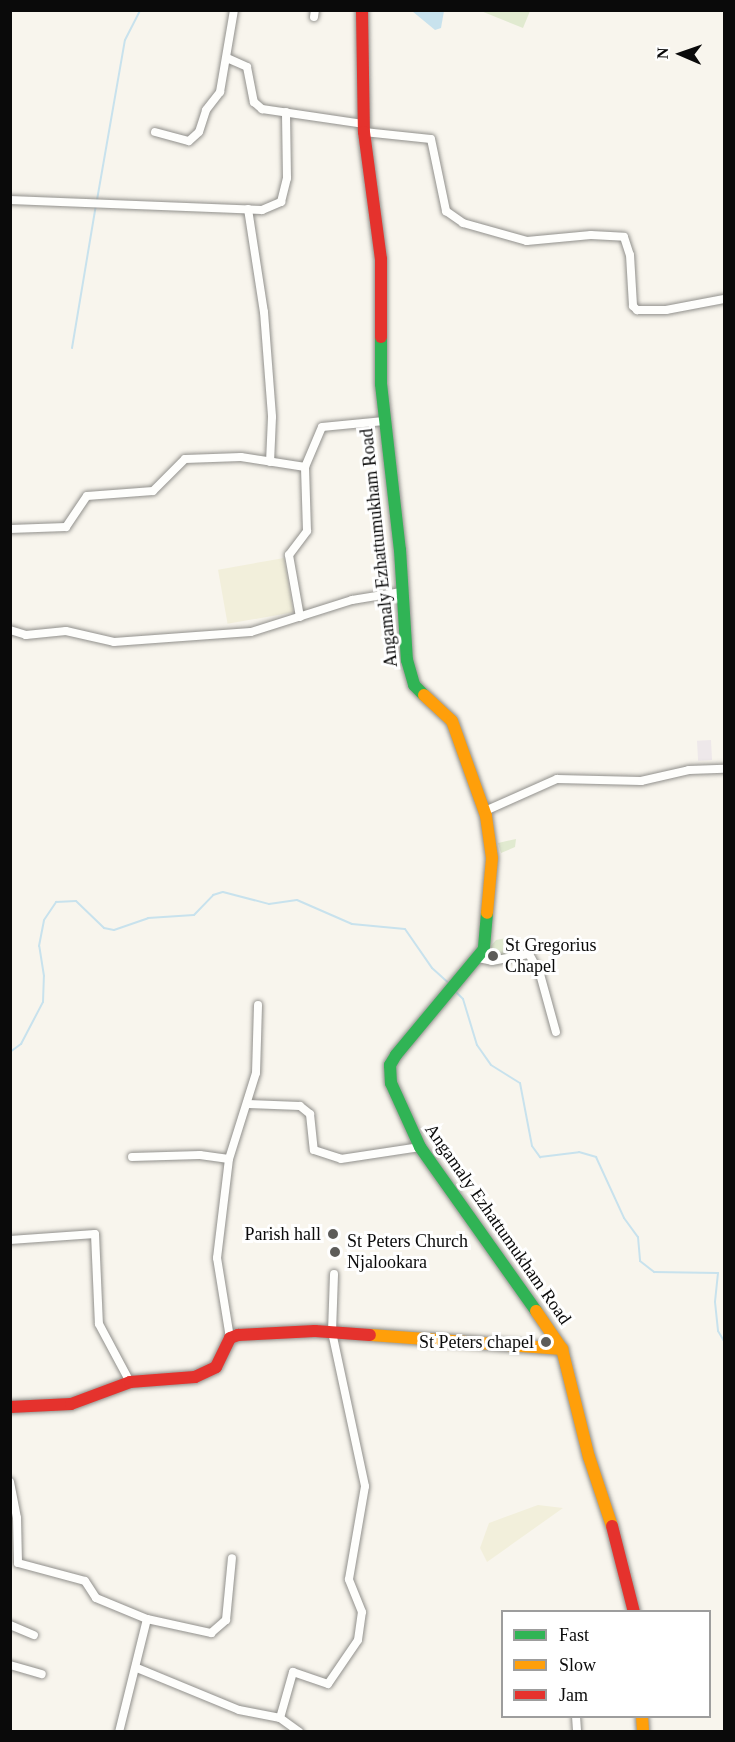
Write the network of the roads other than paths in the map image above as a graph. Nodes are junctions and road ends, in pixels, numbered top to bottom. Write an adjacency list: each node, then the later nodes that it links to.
1 (234, 10): 3 (street)
2 (362, 10): 5 (street, Angamaly Ezhattumukham Road)
3 (227, 58): 4 (street); 6 (street)
4 (286, 112): 5 (street); 8 (street)
5 (364, 128): 9 (street); 10 (street, Angamaly Ezhattumukham Road)
6 (155, 132)
7 (10, 200): 8 (street)
8 (248, 209): 11 (street)
9 (724, 299)
10 (384, 421): 12 (street); 14 (street, Angamaly Ezhattumukham Road)
11 (270, 462): 12 (street); 13 (street)
12 (305, 467): 15 (street)
13 (10, 529)
14 (401, 592): 15 (street); 18 (street, Angamaly Ezhattumukham Road)
15 (300, 617): 16 (street)
16 (10, 630)
17 (724, 769): 18 (street)
18 (485, 811): 19 (street, Angamaly Ezhattumukham Road)
19 (479, 958): 21 (street); 23 (street, Angamaly Ezhattumukham Road)
20 (258, 1005): 22 (street)
21 (556, 1032)
22 (248, 1104): 23 (street); 25 (street)
23 (420, 1147): 30 (street, Angamaly Ezhattumukham Road)
24 (132, 1157): 25 (street)
25 (229, 1160): 29 (street)
26 (10, 1240): 31 (street)
27 (334, 1274): 28 (street)
28 (332, 1332): 29 (street); 30 (street); 43 (street)
29 (230, 1338): 31 (street)
30 (562, 1349): 36 (street, Angamaly Ezhattumukham Road)
31 (130, 1382): 32 (street)
32 (10, 1407)
33 (10, 1482): 35 (street)
34 (232, 1558): 37 (street)
35 (14, 1566): 37 (street)
36 (634, 1610)
37 (147, 1619): 41 (street)
38 (10, 1625): 39 (street)
39 (34, 1635)
40 (10, 1665): 42 (street)
41 (137, 1668): 43 (street); 44 (street)
42 (42, 1674)
43 (280, 1718): 45 (street)
44 (119, 1731)
45 (300, 1731)

